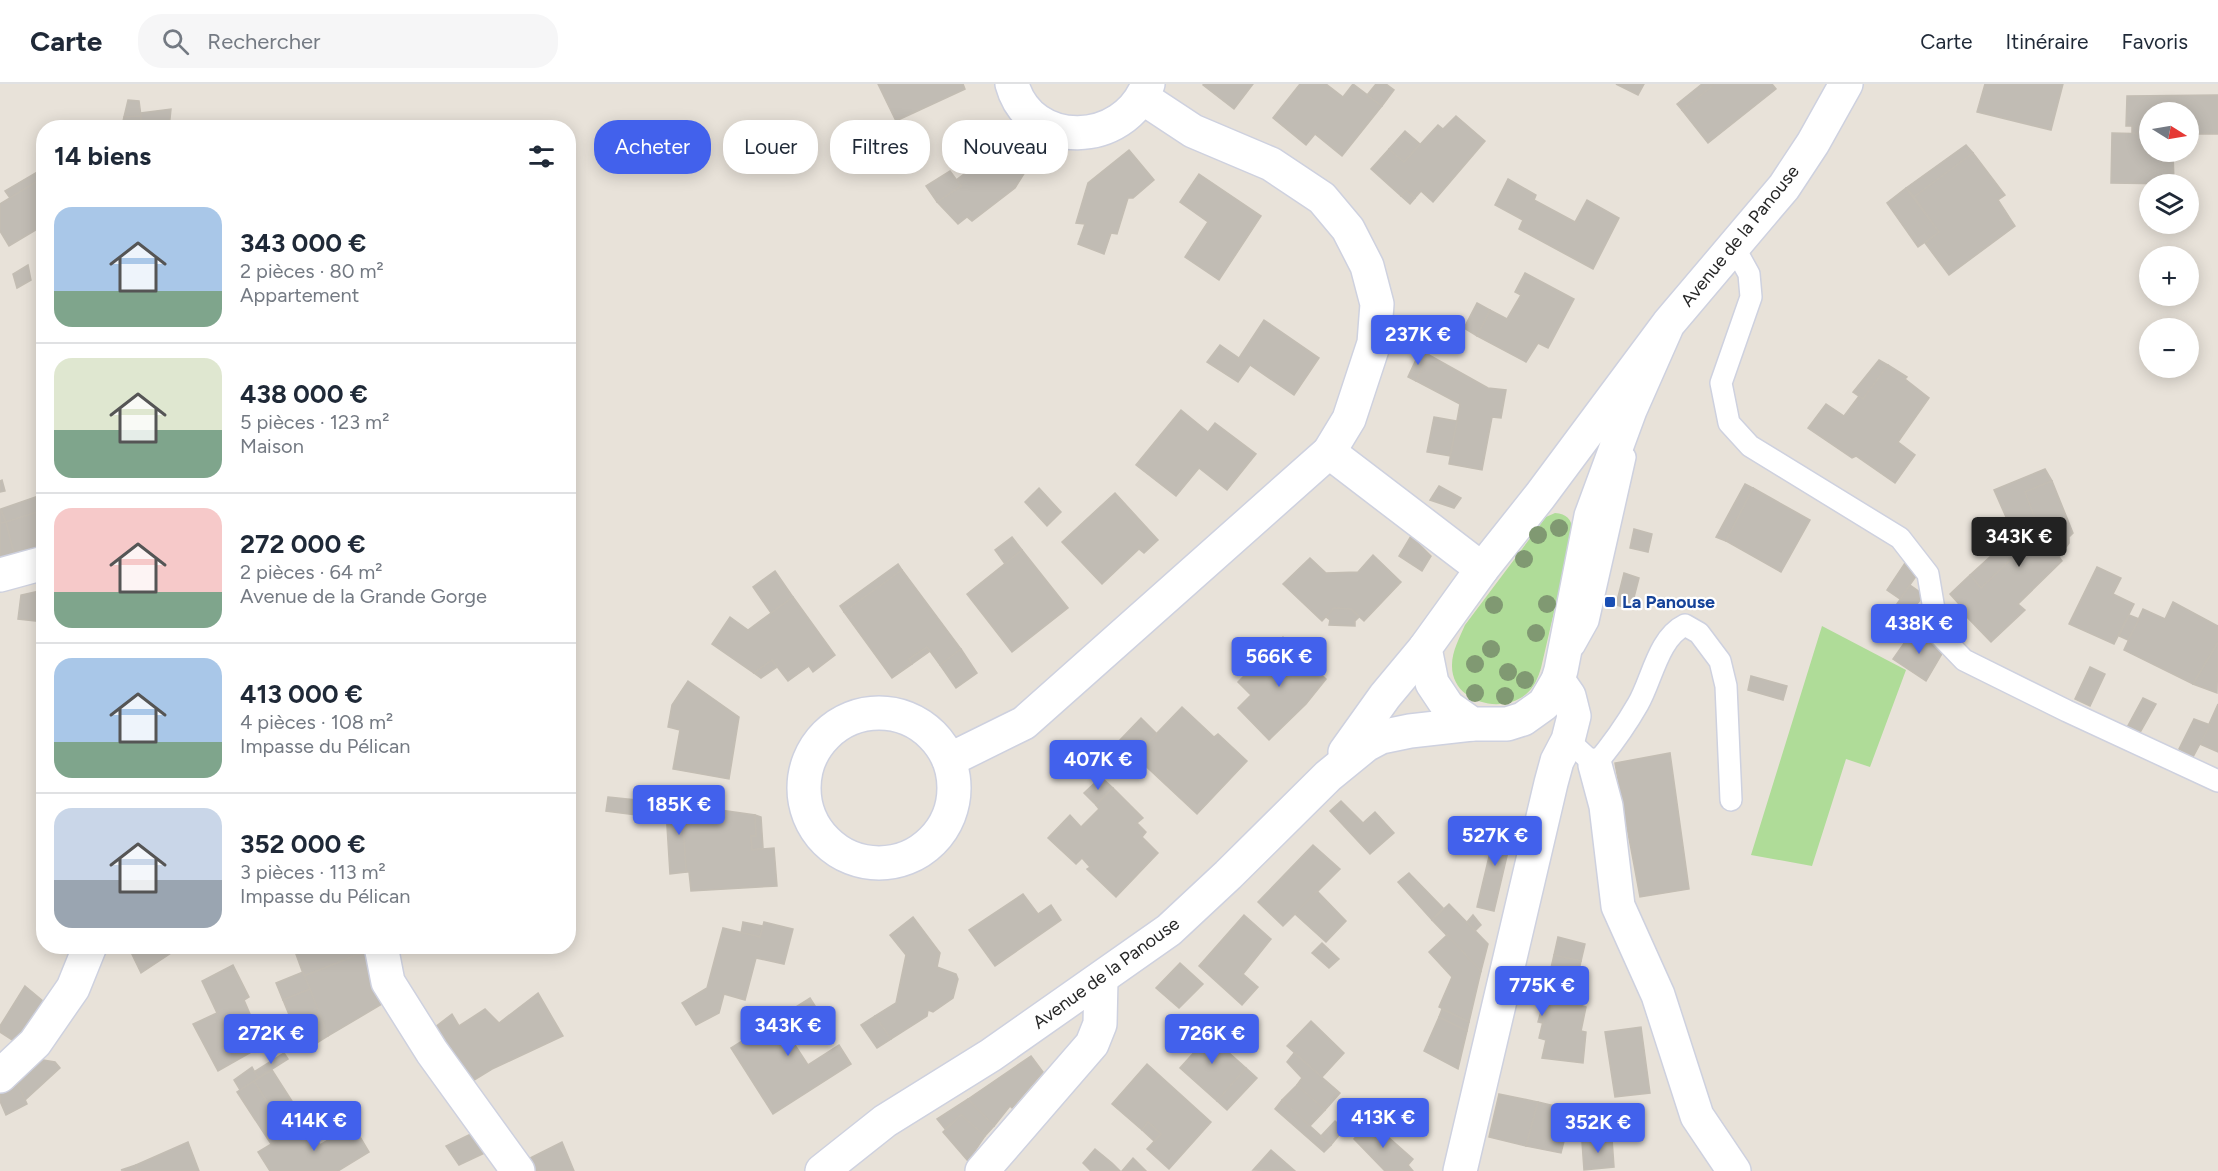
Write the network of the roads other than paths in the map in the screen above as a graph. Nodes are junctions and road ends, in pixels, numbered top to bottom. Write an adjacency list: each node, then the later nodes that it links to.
1 (1012, 84): 3 (street)
2 (1846, 84): 4 (street, Avenue de la Panouse)
3 (1145, 91): 7 (street)
4 (1734, 247): 5 (street, Avenue de la Panouse); 21 (lane)
5 (1668, 324): 6 (street, Avenue de la Panouse); 8 (street, Avenue de la Panouse)
6 (1638, 391): 9 (street, Avenue de la Panouse); 14 (lane)
7 (1329, 452): 11 (street); 18 (street)
8 (1540, 496): 9 (street); 11 (street, Avenue de la Panouse)
9 (1591, 516): 14 (street, Avenue de la Panouse)
10 (36, 565): 12 (street)
11 (1482, 569): 13 (street, Avenue de la Panouse)
12 (0, 575)
13 (1425, 648): 16 (street); 20 (street)
14 (1559, 675): 15 (street, Avenue de la Panouse); 17 (street)
15 (1523, 719): 16 (street, Avenue de la Panouse); 17 (street)
16 (1472, 724): 20 (street, Avenue de la Panouse)
17 (1562, 751): 19 (lane); 30 (street)
18 (949, 760): 18 (street)
19 (1595, 765): 22 (lane); 31 (street)
20 (1328, 776): 25 (street, Avenue de la Panouse)
21 (2218, 781)
22 (1731, 800)
23 (87, 954): 26 (street)
24 (383, 954): 27 (street)
25 (1101, 980): 28 (street, Avenue de la Panouse); 29 (street)
26 (0, 1076)
27 (518, 1171)
28 (822, 1171)
29 (982, 1171)
30 (1460, 1171)
31 (1734, 1171)

